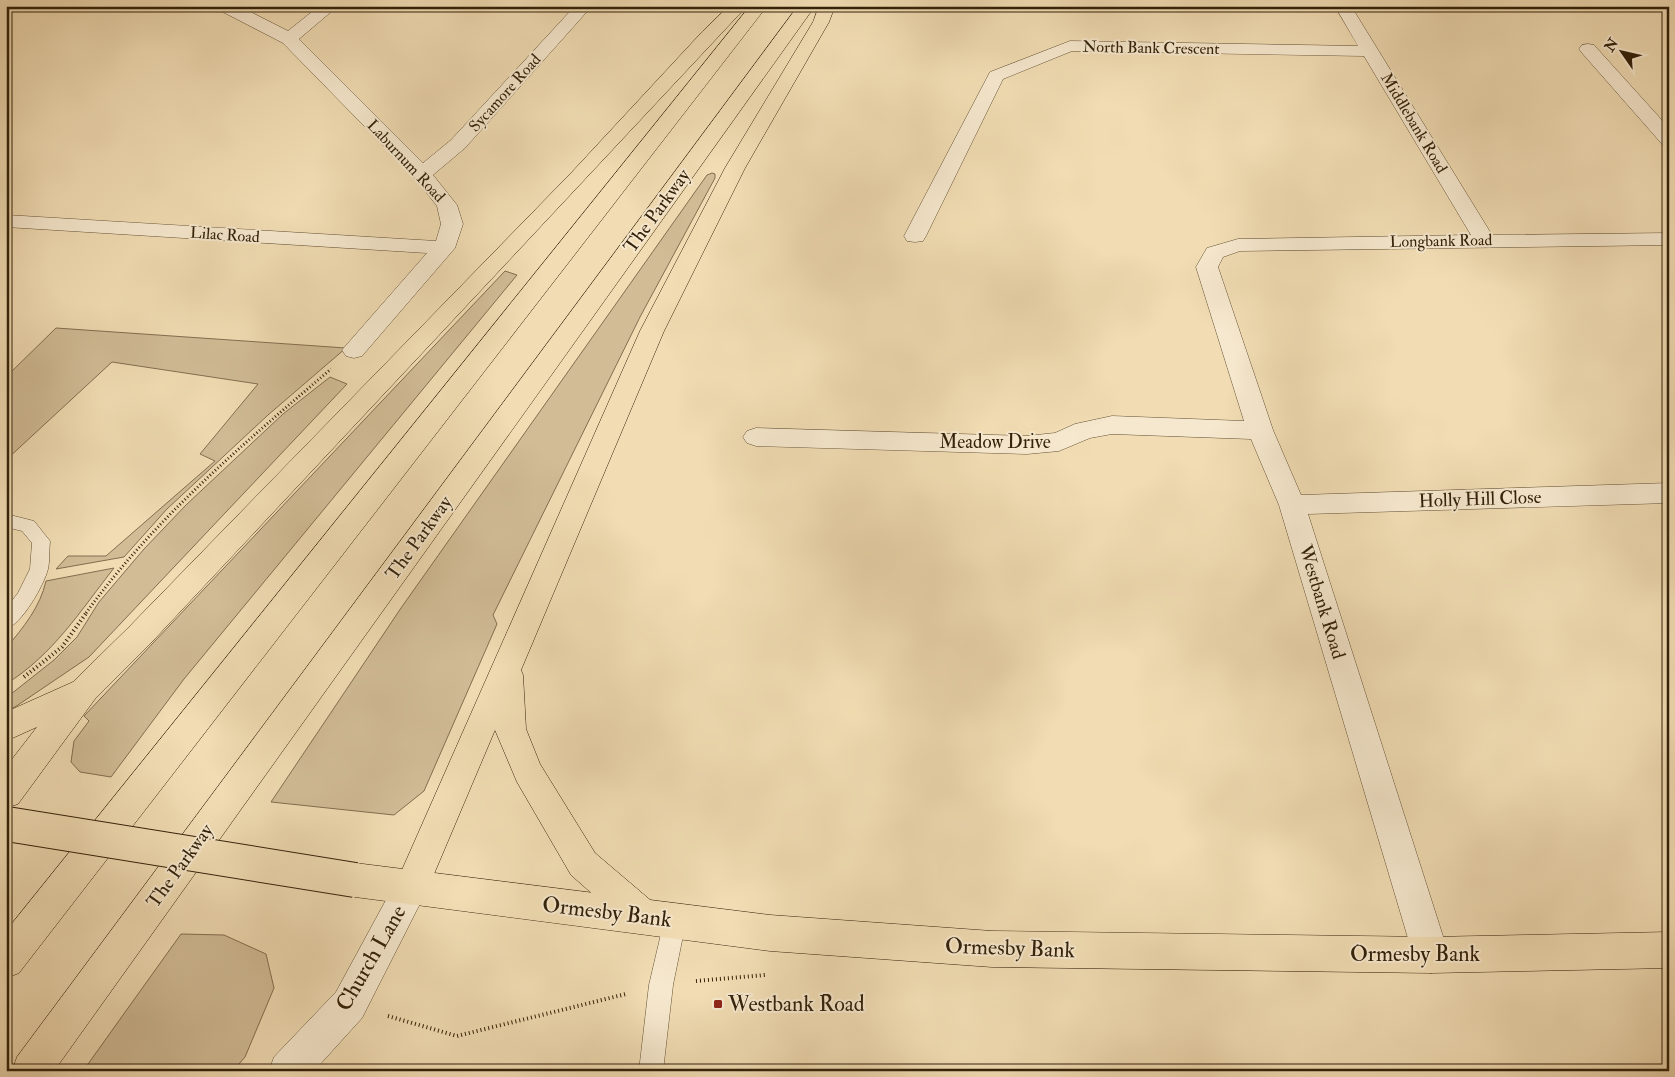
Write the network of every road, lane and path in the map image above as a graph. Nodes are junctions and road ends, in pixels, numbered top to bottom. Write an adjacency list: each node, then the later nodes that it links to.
1 (225, 6): 9 (street, Laburnum Road)
2 (330, 6): 9 (street)
3 (584, 6): 13 (street, Sycamore Road)
4 (739, 6): 29 (main road)
5 (760, 6): 37 (main road)
6 (807, 6): 41 (main road, The Parkway)
7 (827, 6): 27 (main road)
8 (1343, 6): 11 (street, Middlebank Road)
9 (289, 39): 13 (street, Laburnum Road)
10 (1588, 50): 12 (street)
11 (1370, 51): 15 (street, North Bank Crescent); 17 (street, Middlebank Road)
12 (1669, 140)
13 (422, 174): 18 (street, Laburnum Road)
14 (6, 221): 18 (street, Lilac Road)
15 (916, 236)
16 (1669, 239): 17 (street, Longbank Road)
17 (1484, 240): 19 (street, Longbank Road)
18 (444, 248): 20 (street, Laburnum Road)
19 (1215, 253): 21 (street, Westbank Road)
20 (354, 350): 28 (path)
21 (1260, 430): 22 (street, Meadow Drive); 24 (street, Westbank Road)
22 (756, 436)
23 (1669, 494): 24 (street, Holly Hill Close)
24 (1292, 505): 36 (street, Westbank Road)
25 (6, 520): 26 (lane)
26 (6, 622)
27 (508, 666): 33 (main road); 34 (main road)
28 (20, 680)
29 (84, 690): 30 (main road); 31 (main road)
30 (6, 727)
31 (6, 793)
32 (6, 824): 33 (main road, Ormesby Bank, bridge)
33 (411, 888): 34 (main road, Ormesby Bank); 40 (street, Church Lane)
34 (659, 918): 36 (main road, Ormesby Bank); 39 (lane)
35 (1669, 950): 36 (main road, Ormesby Bank)
36 (1432, 955)
37 (6, 960)
38 (768, 974): 39 (path)
39 (660, 985): 40 (path); 43 (lane)
40 (349, 1005): 42 (street, Church Lane)
41 (31, 1071)
42 (288, 1071)
43 (651, 1071)

